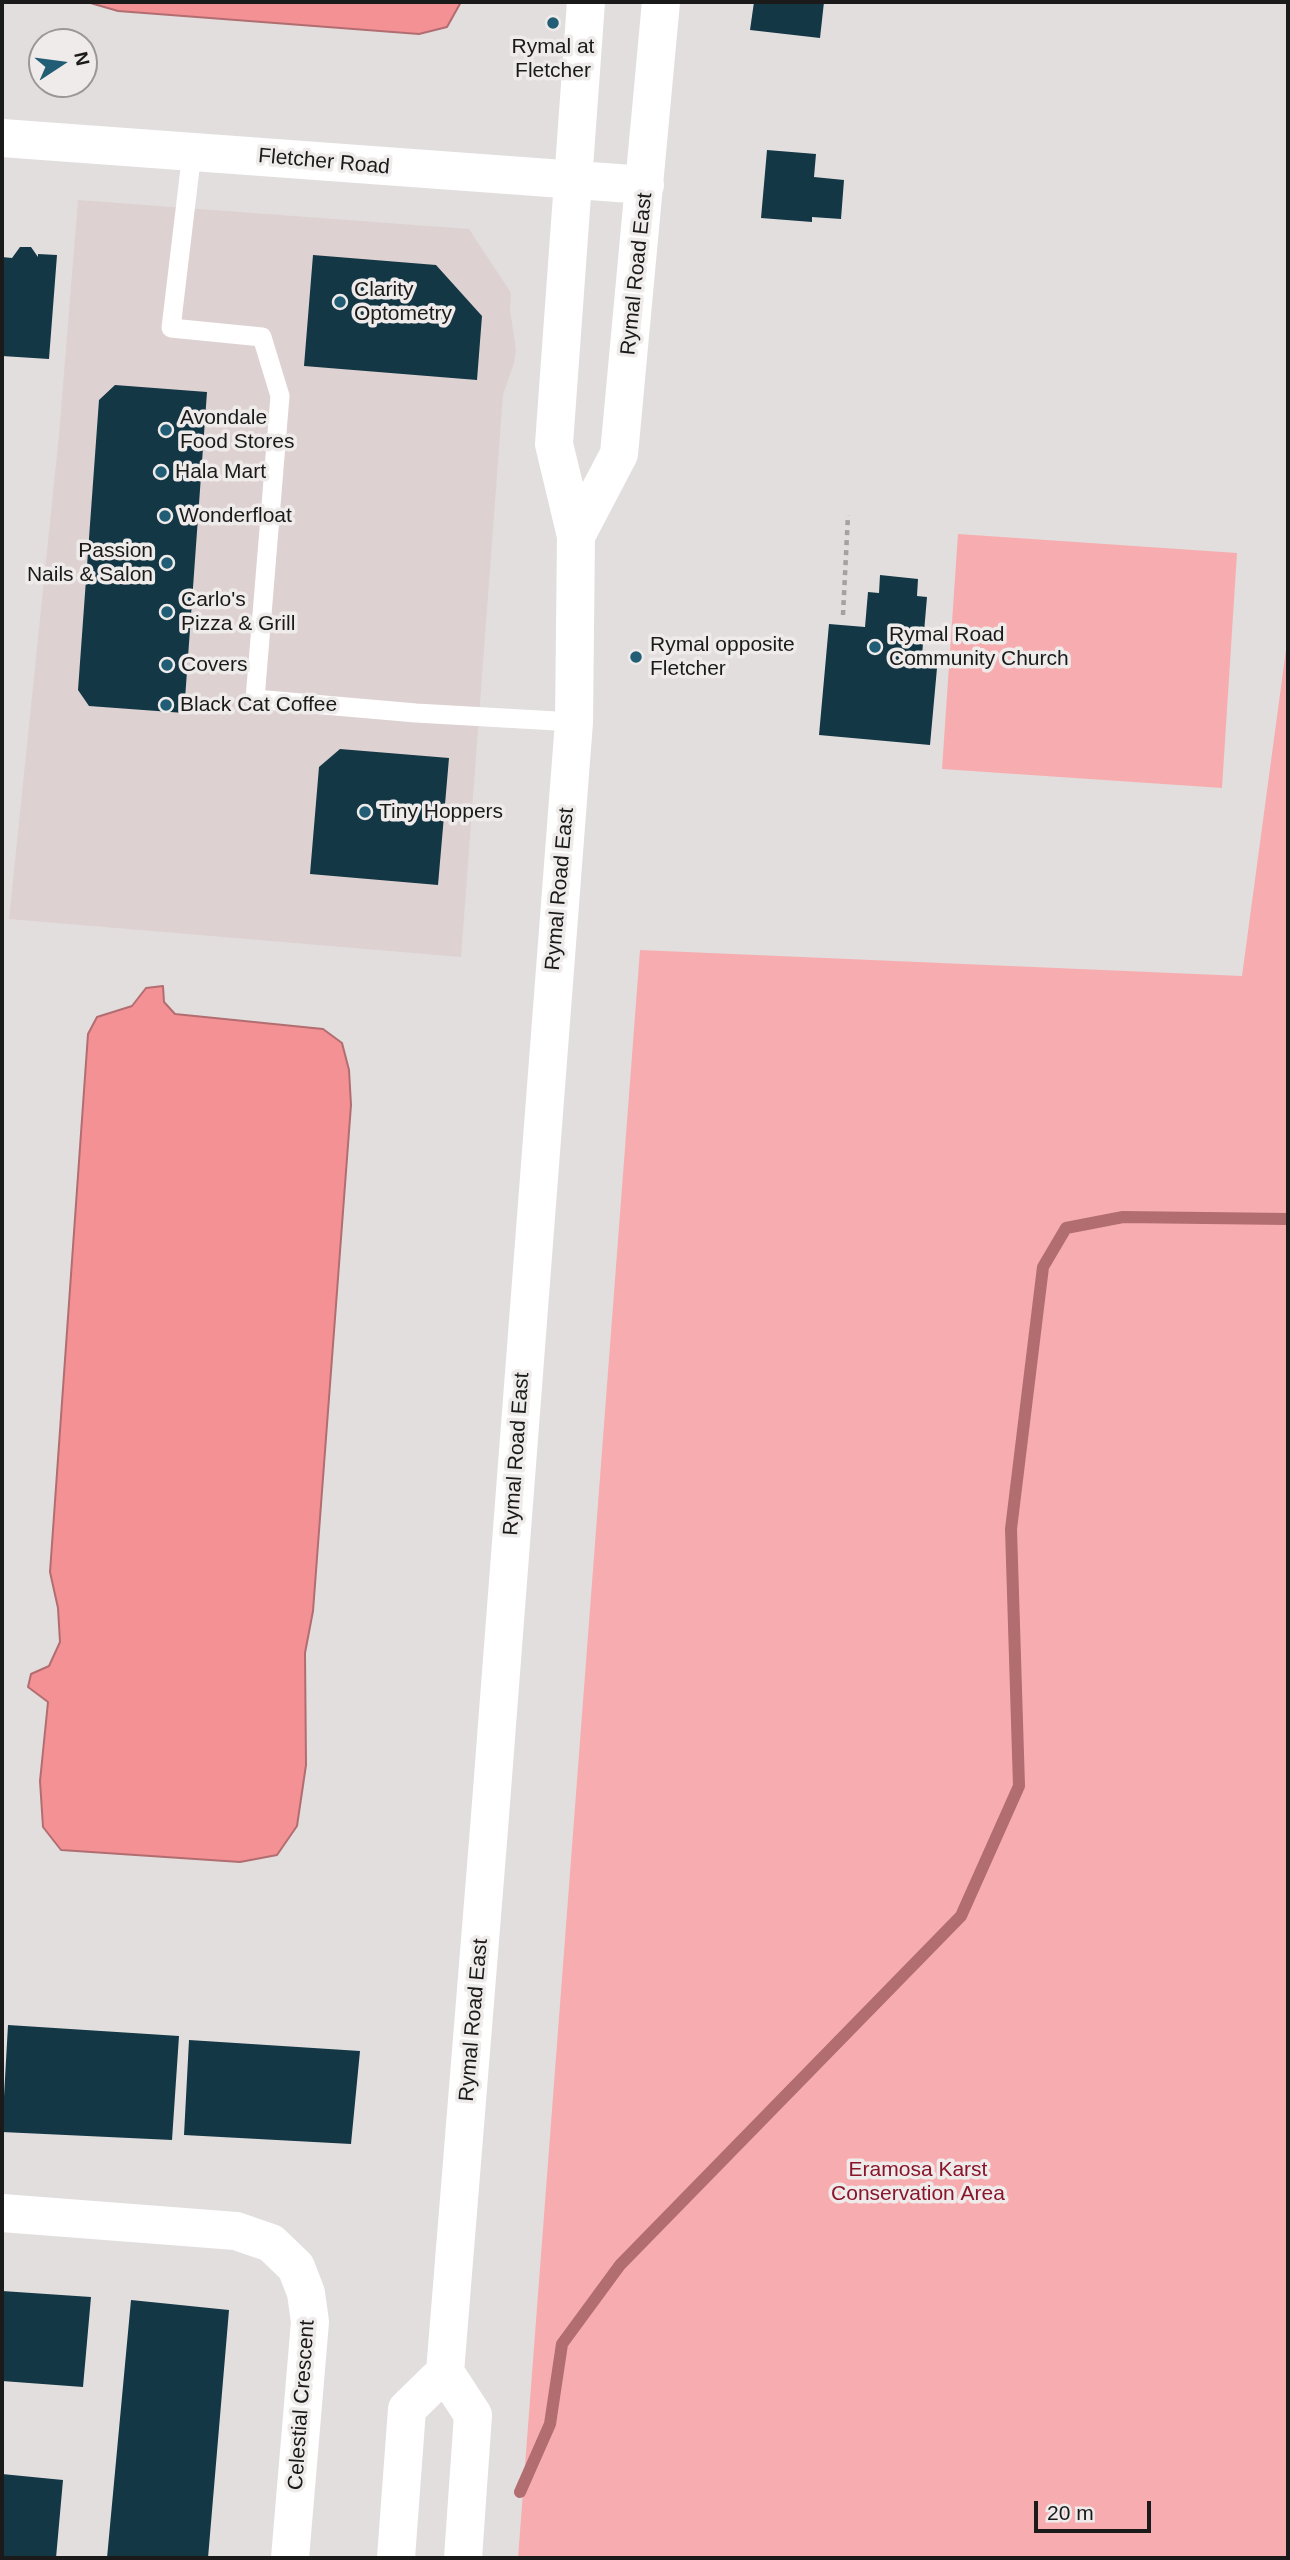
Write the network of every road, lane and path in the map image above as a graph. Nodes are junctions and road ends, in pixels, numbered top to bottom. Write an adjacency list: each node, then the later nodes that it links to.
1 (586, 2): 5 (main road, Rymal Road East)
2 (662, 2): 6 (main road, Rymal Road East)
3 (2, 138): 4 (main road, Fletcher Road)
4 (192, 152): 5 (main road, Fletcher Road); 10 (lane)
5 (573, 181): 6 (main road, Fletcher Road); 8 (main road, Rymal Road East)
6 (645, 185): 8 (main road, Rymal Road East)
7 (848, 514): 9 (path)
8 (576, 536): 10 (main road, Rymal Road East)
9 (843, 615)
10 (574, 722): 12 (main road, Rymal Road East)
11 (2, 2213): 13 (main road, Celestial Crescent)
12 (444, 2372): 14 (main road); 15 (main road)
13 (290, 2558)
14 (396, 2558)
15 (463, 2558)

